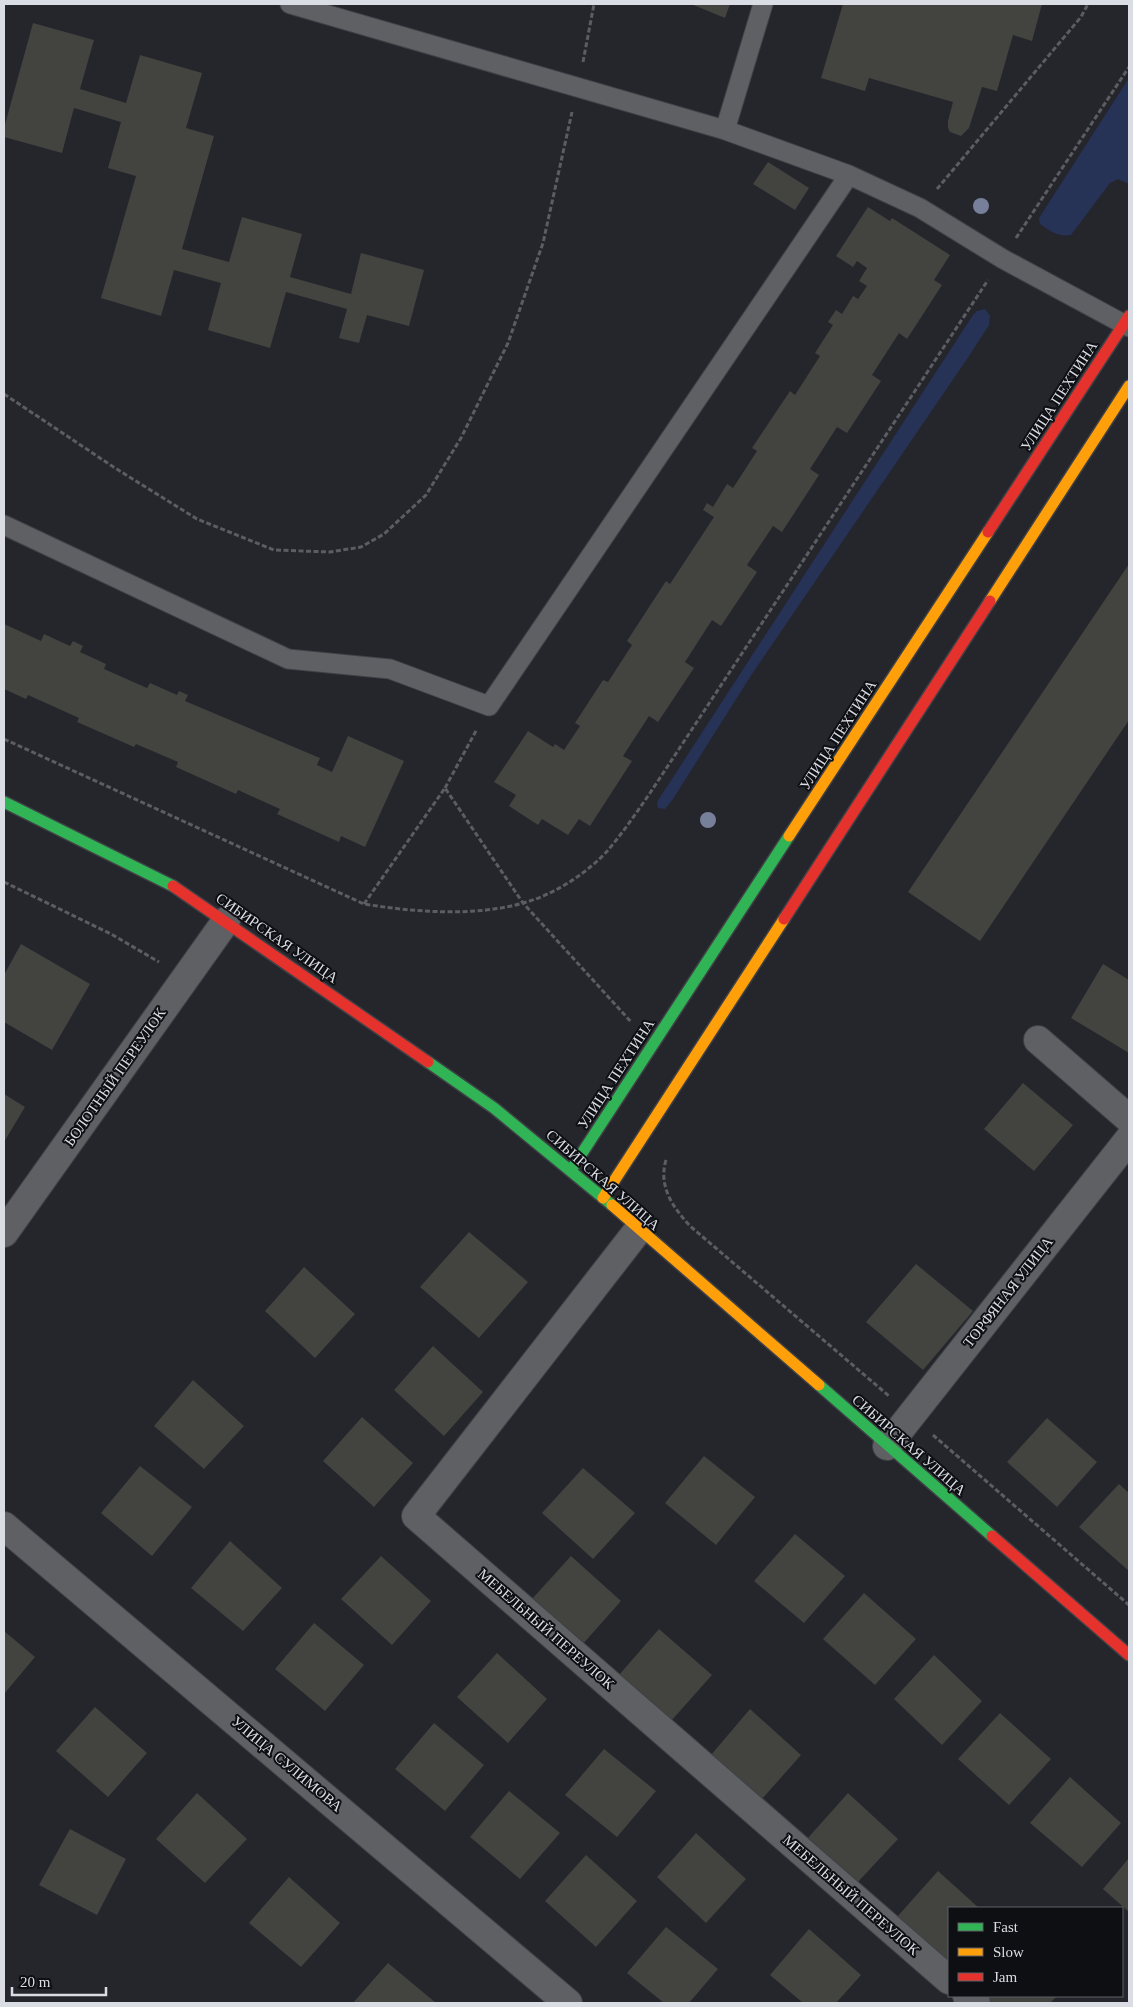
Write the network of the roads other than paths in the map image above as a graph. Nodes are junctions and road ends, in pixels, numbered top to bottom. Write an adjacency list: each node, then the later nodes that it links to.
1 (290, 4): 3 (lane)
2 (763, 4): 3 (lane)
3 (725, 130): 4 (lane)
4 (849, 175): 5 (lane); 7 (lane)
5 (1128, 322): 12 (street, УЛИЦА ПЕХТИНА)
6 (1129, 386): 13 (street)
7 (4, 525)
8 (4, 802): 9 (street, СИБИРСКАЯ УЛИЦА)
9 (226, 921): 12 (street, СИБИРСКАЯ УЛИЦА); 15 (street, БОЛОТНЫЙ ПЕРЕУЛОК)
10 (1038, 1040): 11 (street)
11 (1128, 1119): 16 (street, ТОРФЯНАЯ УЛИЦА)
12 (571, 1170): 13 (street, СИБИРСКАЯ УЛИЦА)
13 (603, 1198): 14 (street, СИБИРСКАЯ УЛИЦА)
14 (639, 1229): 16 (street, СИБИРСКАЯ УЛИЦА); 19 (street, МЕБЕЛЬНЫЙ ПЕРЕУЛОК)
15 (4, 1233)
16 (887, 1446): 18 (street, СИБИРСКАЯ УЛИЦА)
17 (4, 1526): 20 (street, УЛИЦА СУЛИМОВА)
18 (1129, 1656)
19 (948, 1979)
20 (568, 2003)

